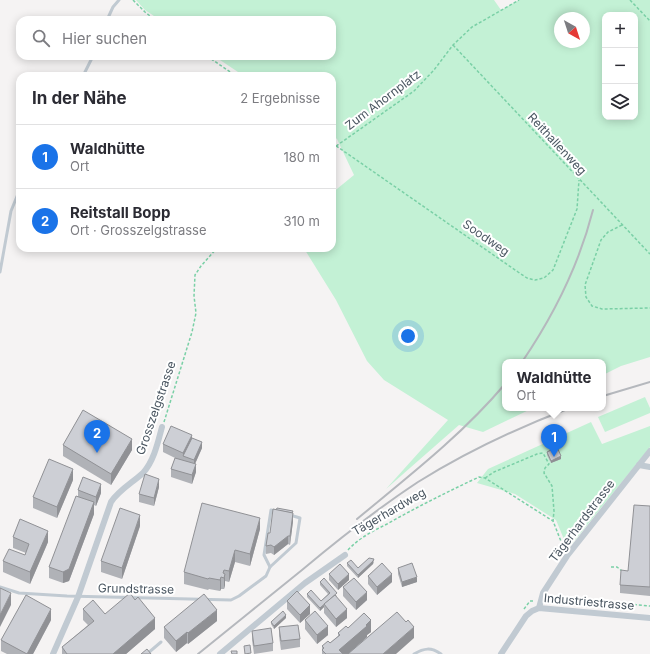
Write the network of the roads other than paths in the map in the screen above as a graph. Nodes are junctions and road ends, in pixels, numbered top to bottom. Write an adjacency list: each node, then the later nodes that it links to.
1 (119, 0): 2 (lane)
2 (108, 16)
3 (91, 60): 4 (lane)
4 (85, 72)
5 (16, 199): 6 (lane)
6 (0, 272)
7 (162, 427): 16 (street, Grosszelgstrasse)
8 (650, 451): 9 (street, Tägerhardstrasse)
9 (639, 465): 10 (street); 17 (street, Tägerhardstrasse)
10 (650, 467)
11 (278, 512): 14 (lane)
12 (286, 514): 14 (lane)
13 (345, 555): 22 (street)
14 (270, 567): 16 (lane, Grundstrasse)
15 (0, 587): 16 (lane, Grundstrasse)
16 (78, 597): 20 (street, Grosszelgstrasse)
17 (539, 608): 18 (street, Industriestrasse); 25 (street, Industriestrasse)
18 (650, 618)
19 (161, 642): 21 (lane)
20 (53, 654)
21 (147, 654)
22 (220, 654)
23 (414, 654): 24 (lane)
24 (441, 654)
25 (502, 654)

